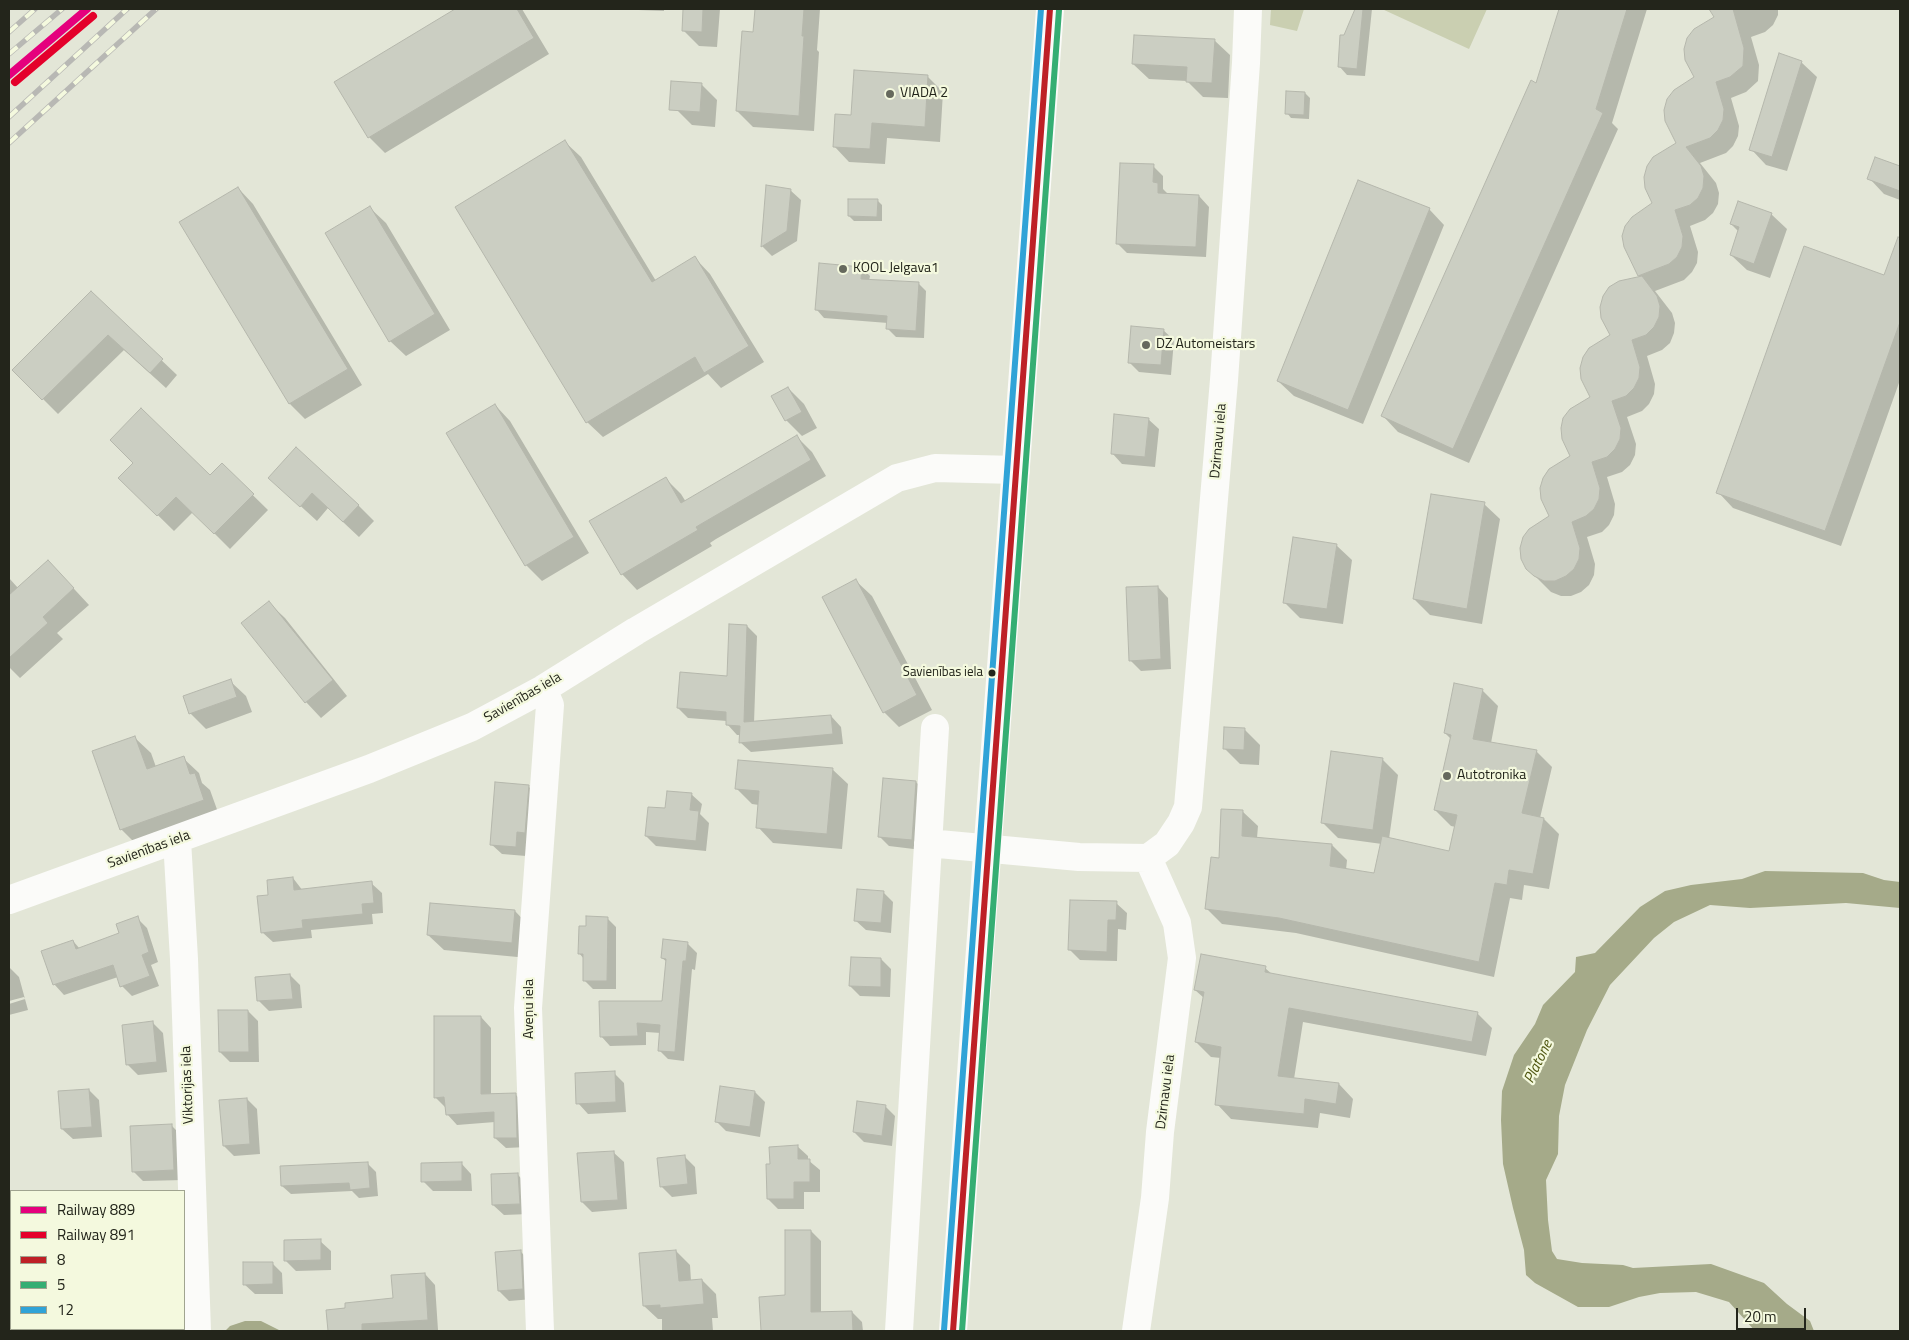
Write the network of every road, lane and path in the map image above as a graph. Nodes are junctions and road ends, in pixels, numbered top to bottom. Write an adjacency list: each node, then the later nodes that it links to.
1 (1050, 9): 3 (street)
2 (1248, 9): 9 (street, Dzirnavu iela)
3 (1016, 470): 4 (street, Savienības iela); 8 (street)
4 (543, 689): 6 (street, Savienības iela); 12 (street, Aveņu iela)
5 (935, 728): 7 (street)
6 (177, 840): 10 (street, Savienības iela); 11 (street, Viktorijas iela)
7 (928, 844): 8 (street); 13 (street)
8 (987, 849): 9 (street); 14 (street)
9 (1148, 858): 15 (street, Dzirnavu iela)
10 (9, 900)
11 (197, 1331)
12 (540, 1331)
13 (899, 1331)
14 (953, 1331)
15 (1136, 1331)

